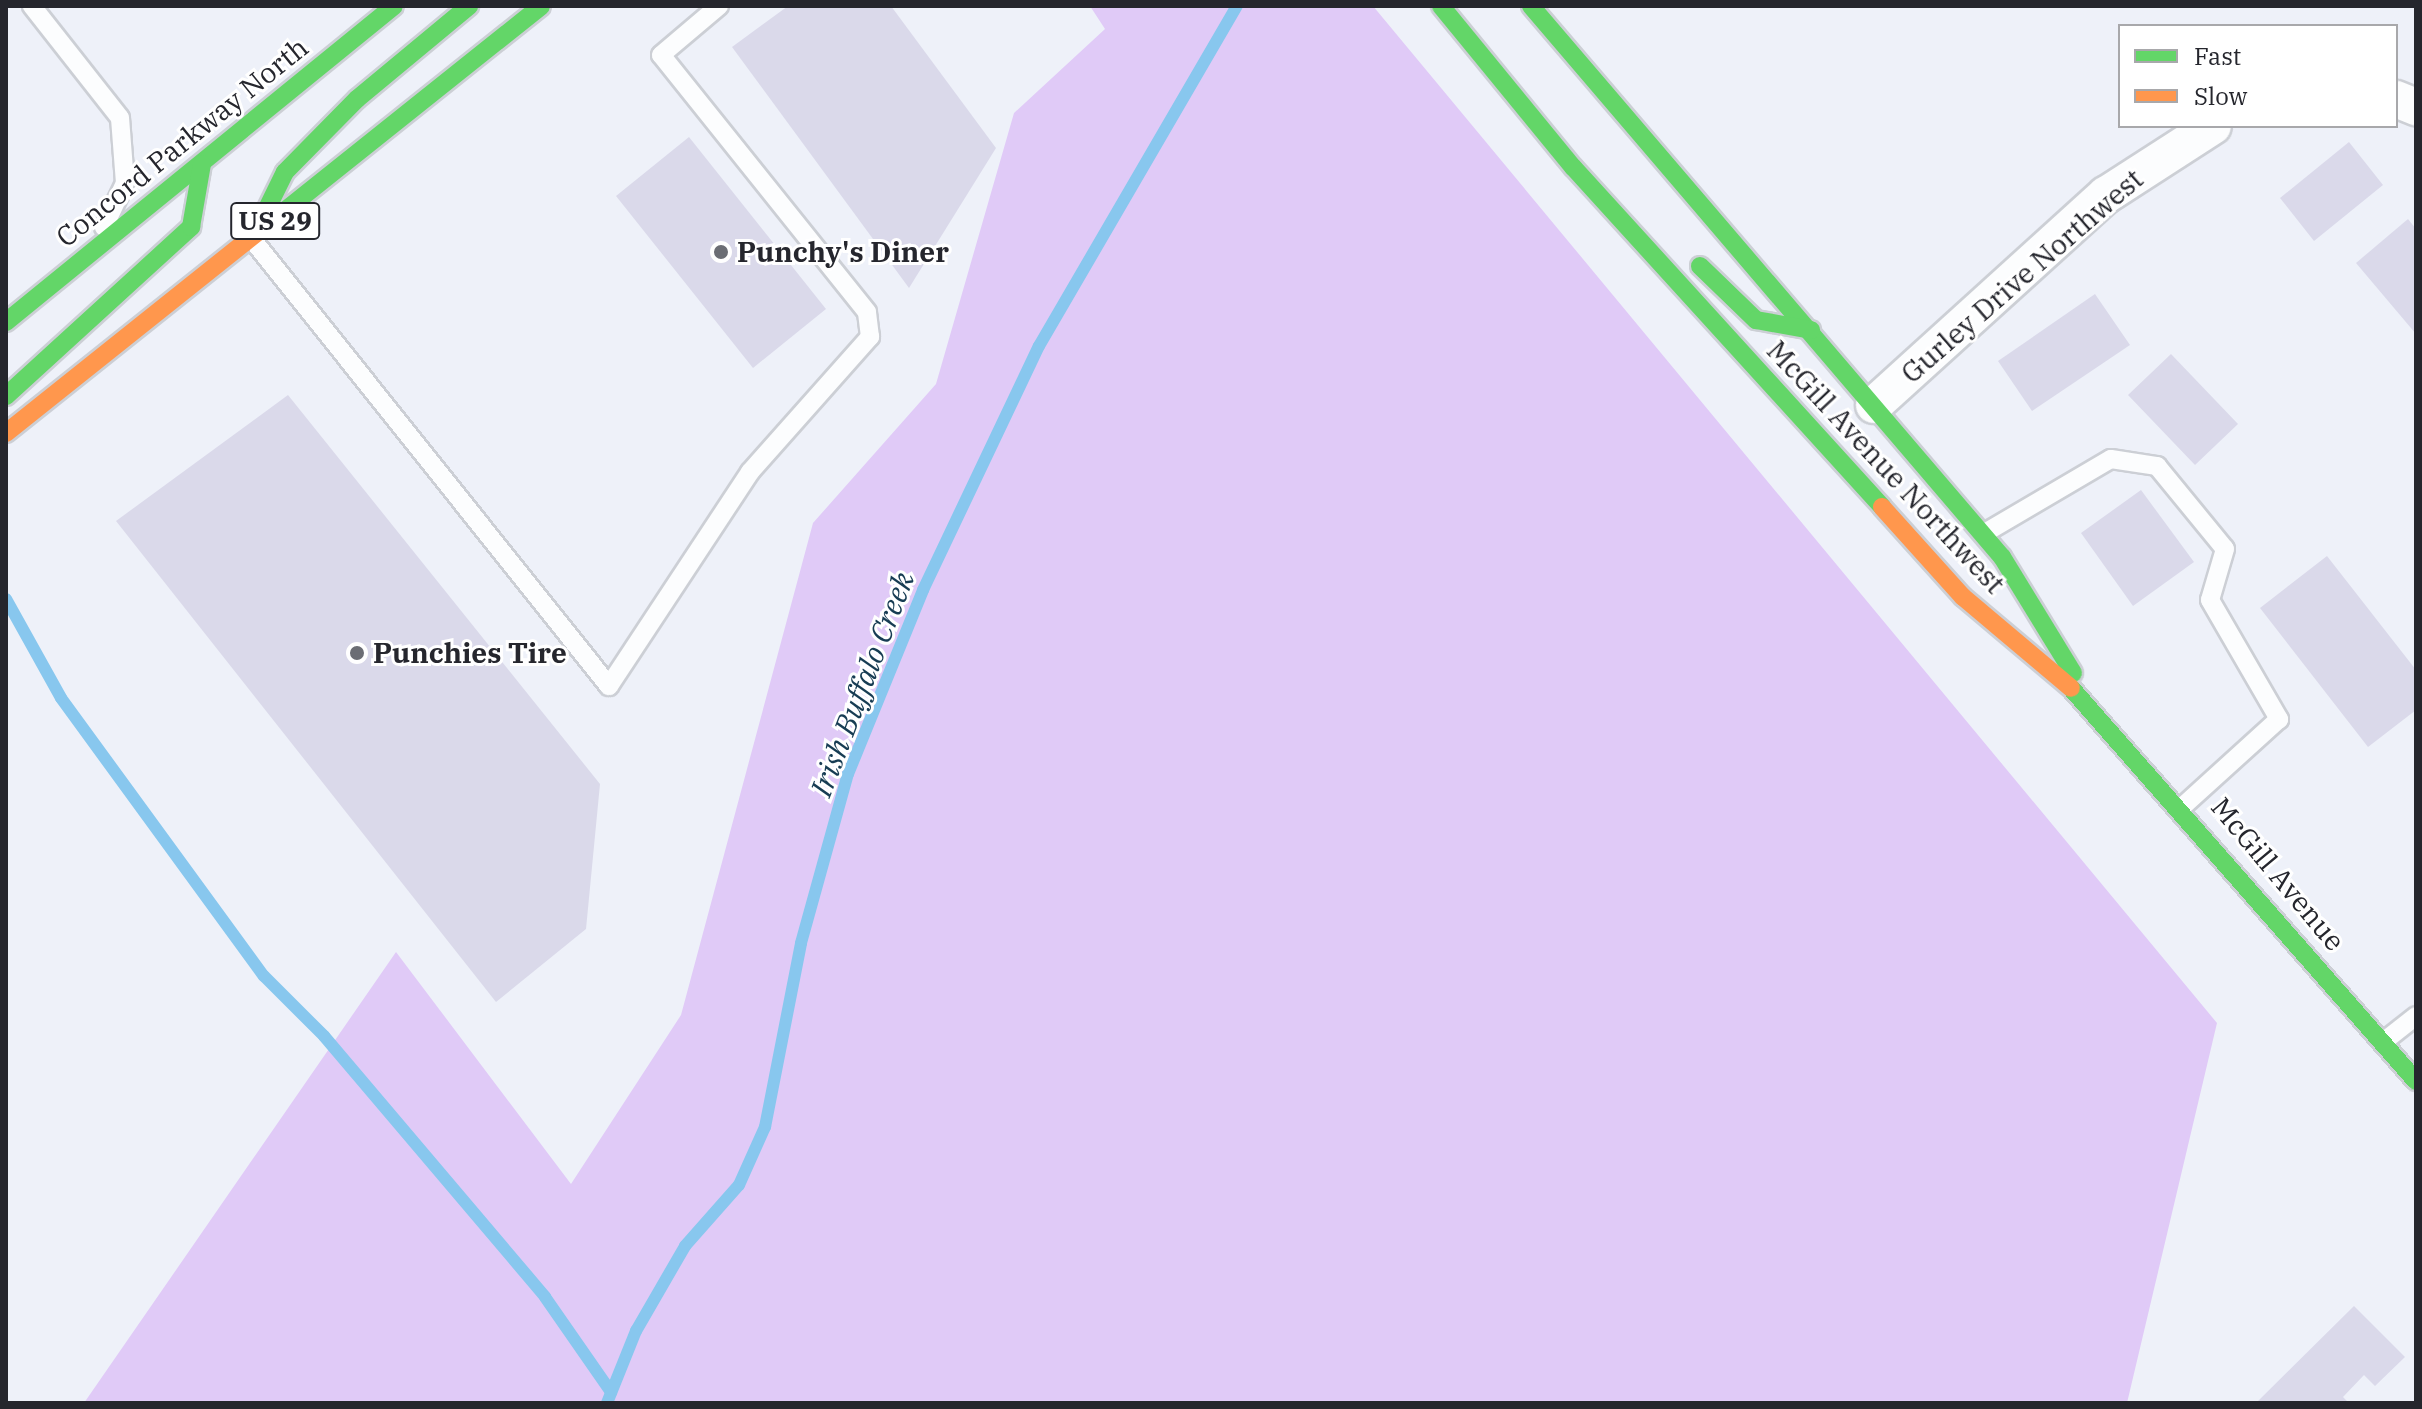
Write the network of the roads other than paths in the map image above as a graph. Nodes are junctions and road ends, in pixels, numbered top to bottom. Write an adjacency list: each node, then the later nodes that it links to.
1 (32, 6): 14 (lane)
2 (394, 6): 10 (main road, Concord Parkway North)
3 (469, 6): 12 (main road)
4 (541, 6): 12 (main road, US 29)
5 (719, 6): 12 (lane)
6 (1441, 6): 8 (main road, McGill Avenue Northwest)
7 (1531, 6): 16 (main road, McGill Avenue Northwest)
8 (1482, 50): 11 (main road); 21 (main road, McGill Avenue Northwest)
9 (2210, 128): 18 (street, Gurley Drive Northwest)
10 (202, 164): 14 (main road, Concord Parkway North); 17 (main road)
11 (1625, 192)
12 (252, 239): 19 (main road, US 29)
13 (1680, 246): 16 (main road)
14 (92, 253): 15 (main road, Concord Parkway North)
15 (6, 322)
16 (1811, 330): 18 (main road, McGill Avenue Northwest)
17 (6, 396)
18 (1874, 405): 20 (main road, McGill Avenue Northwest)
19 (6, 433)
20 (1982, 535): 21 (main road, McGill Avenue Northwest); 22 (lane)
21 (2093, 706): 22 (main road, McGill Avenue)
22 (2183, 806): 24 (main road, McGill Avenue)
23 (2416, 1016): 24 (lane)
24 (2383, 1042): 25 (main road, McGill Avenue)
25 (2416, 1081)

